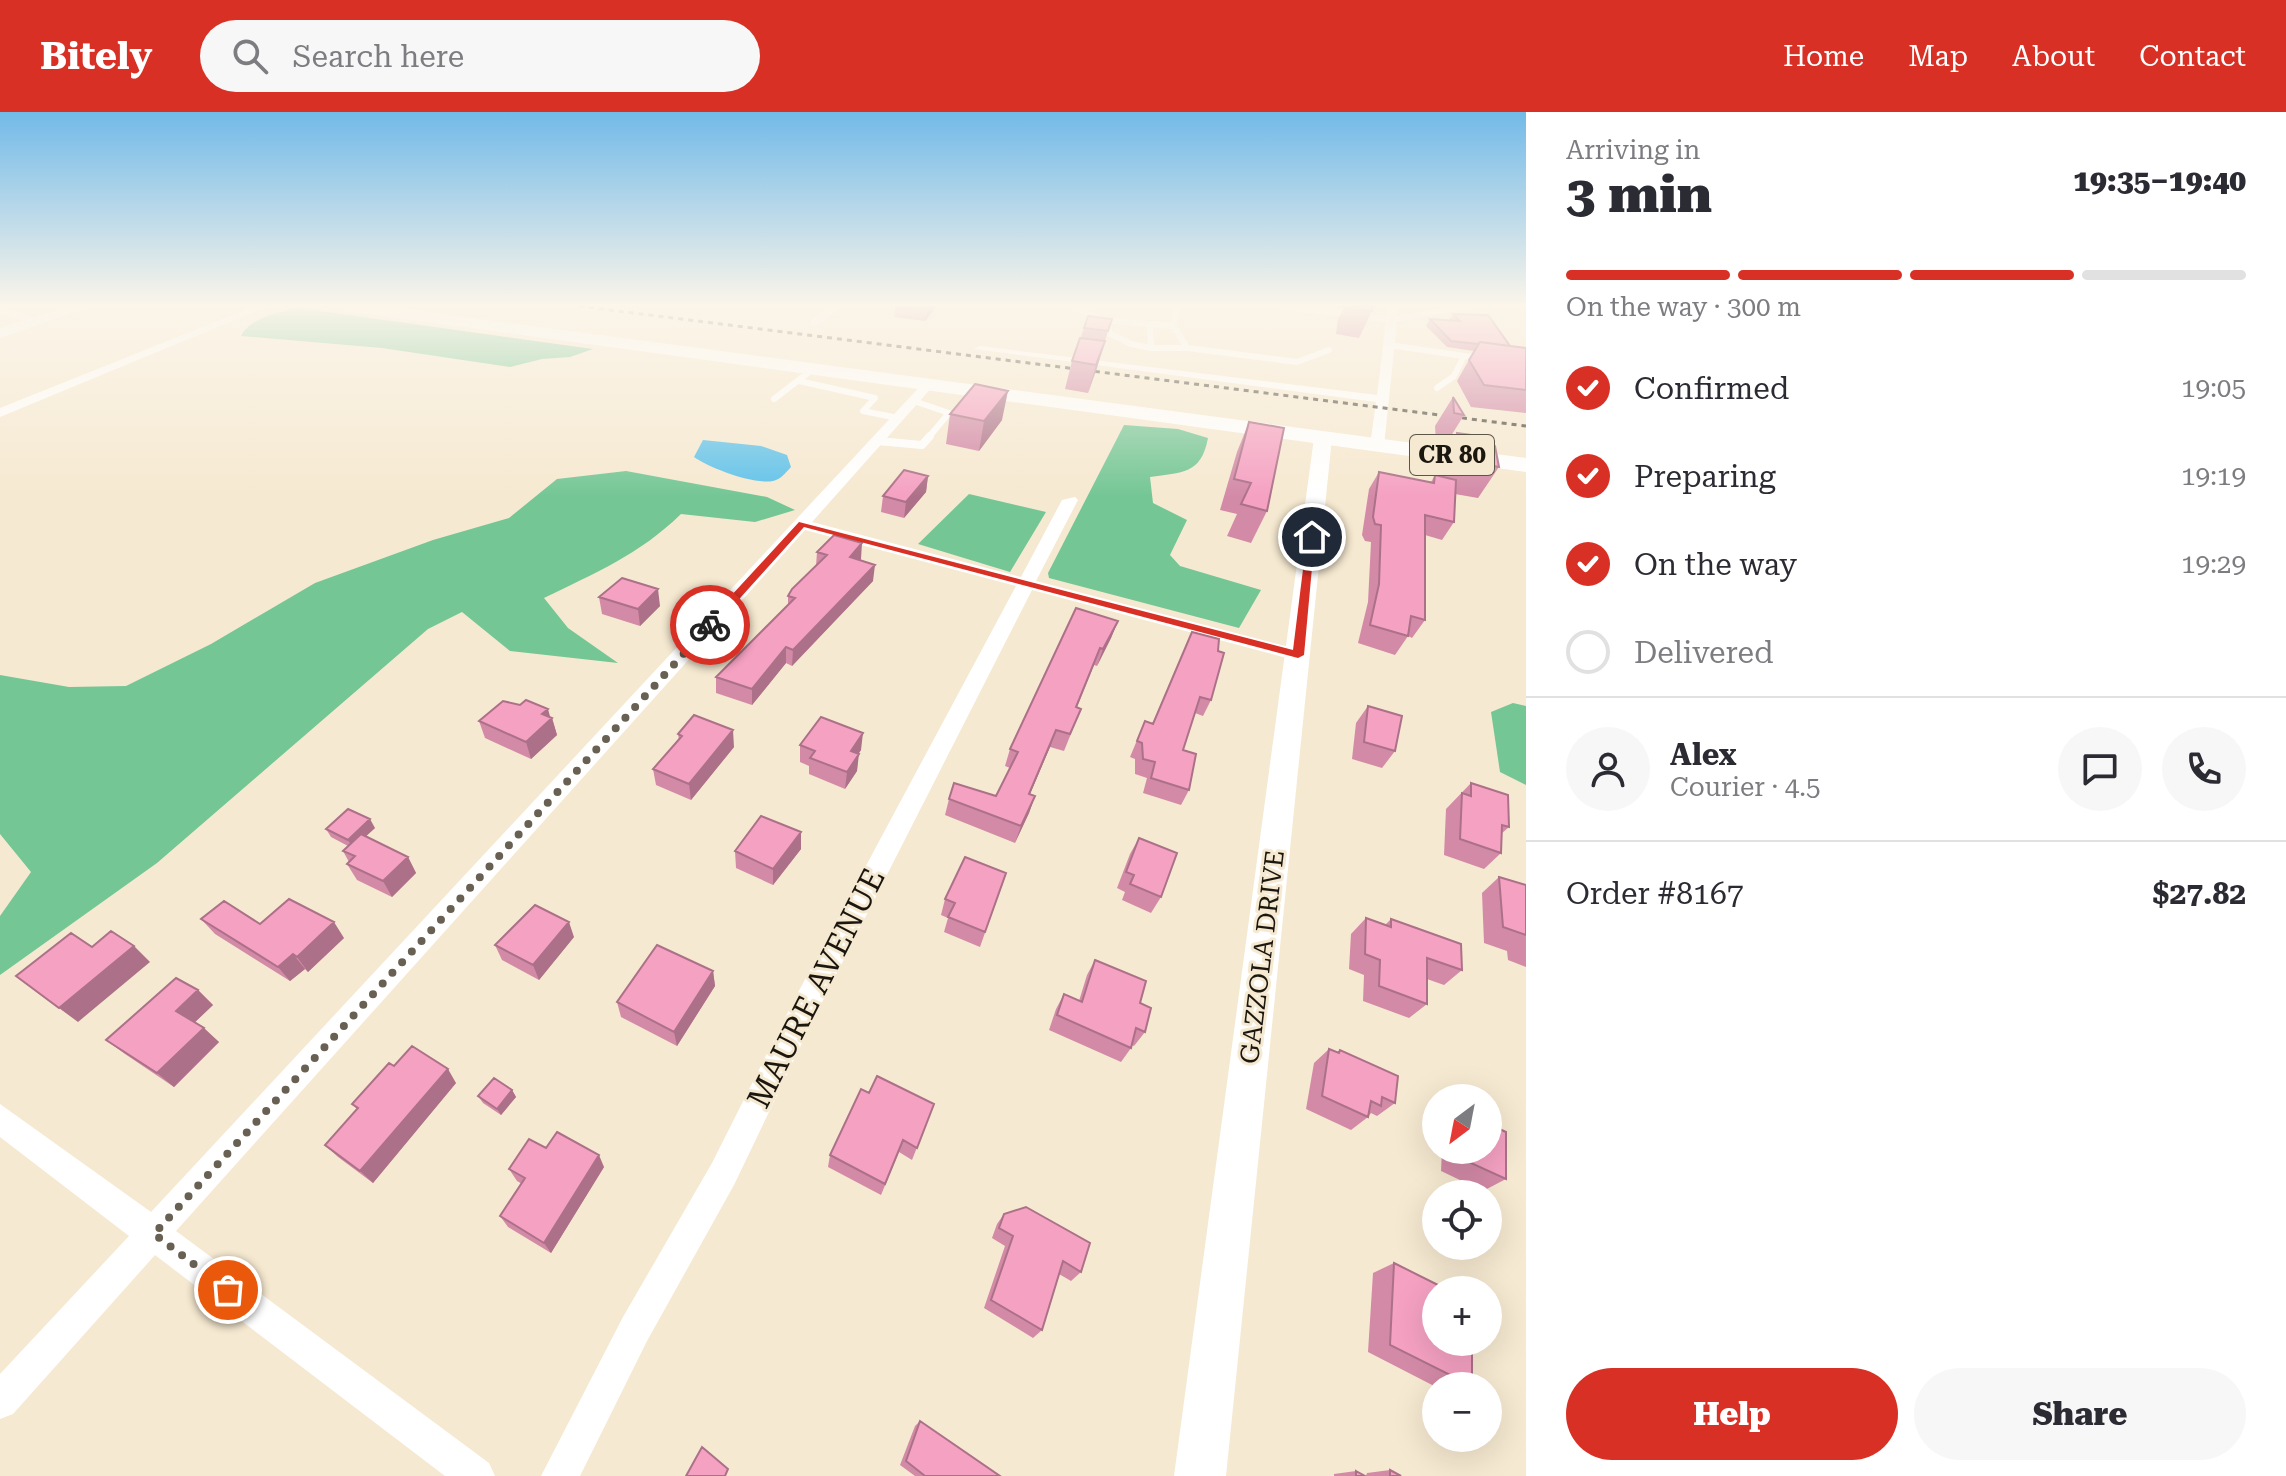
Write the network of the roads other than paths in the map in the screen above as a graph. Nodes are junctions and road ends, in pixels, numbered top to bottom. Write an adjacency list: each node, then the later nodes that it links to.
1 (107, 370): 11 (street)
2 (770, 370): 6 (main road, CR 80)
3 (1145, 370): 9 (street)
4 (1385, 370): 9 (street)
5 (1457, 370): 7 (lane)
6 (806, 375): 8 (lane); 10 (main road, CR 80); 10 (lane)
7 (1437, 388)
8 (774, 399)
9 (1380, 399): 14 (street)
10 (913, 401): 12 (main road, CR 80); 13 (street); 13 (lane)
11 (0, 413)
12 (1323, 438): 14 (main road, CR 80); 19 (street, GAZZOLA DRIVE)
13 (878, 441): 17 (street)
14 (1377, 446): 15 (main road, CR 80)
15 (1526, 465)
16 (1070, 500): 18 (street, MAURE AVENUE)
17 (802, 524): 18 (street); 21 (street)
18 (1024, 584): 19 (street); 24 (street, MAURE AVENUE)
19 (1298, 655): 25 (street, GAZZOLA DRIVE)
20 (0, 1119): 21 (street)
21 (154, 1234): 22 (street); 23 (street)
22 (0, 1401)
23 (476, 1476)
24 (560, 1476)
25 (1200, 1476)

